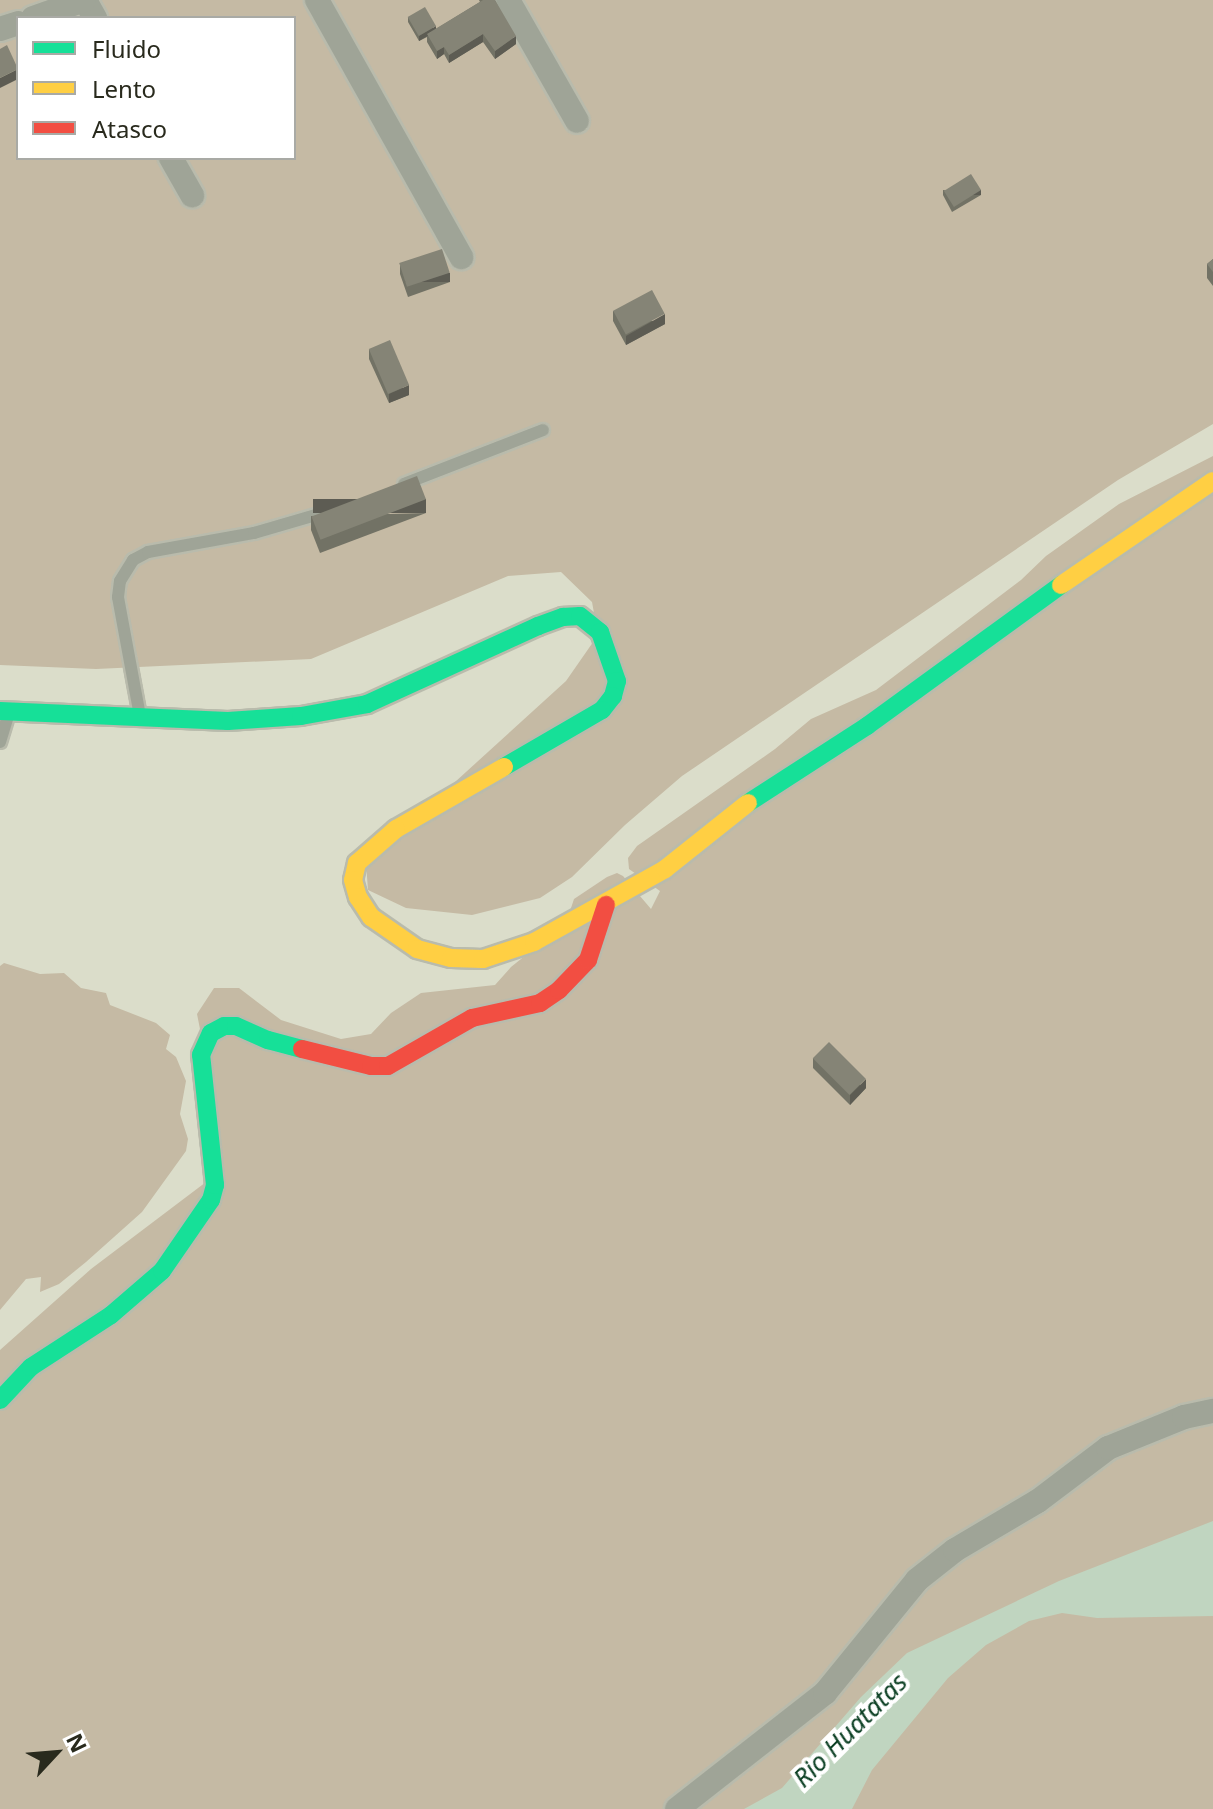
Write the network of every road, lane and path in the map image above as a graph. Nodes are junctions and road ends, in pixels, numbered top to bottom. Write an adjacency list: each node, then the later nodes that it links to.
1 (84, 0): 4 (street)
2 (317, 0): 8 (street)
3 (508, 0): 5 (street)
4 (39, 16)
5 (577, 121)
6 (172, 160): 7 (street)
7 (192, 195)
8 (461, 257)
9 (543, 430): 11 (lane)
10 (1213, 481): 16 (street)
11 (384, 491)
12 (344, 506): 14 (lane)
13 (5, 711): 14 (street); 15 (lane)
14 (140, 717): 16 (street)
15 (0, 742)
16 (606, 905): 17 (street)
17 (0, 1400)
18 (1213, 1411): 19 (street)
19 (677, 1809)

